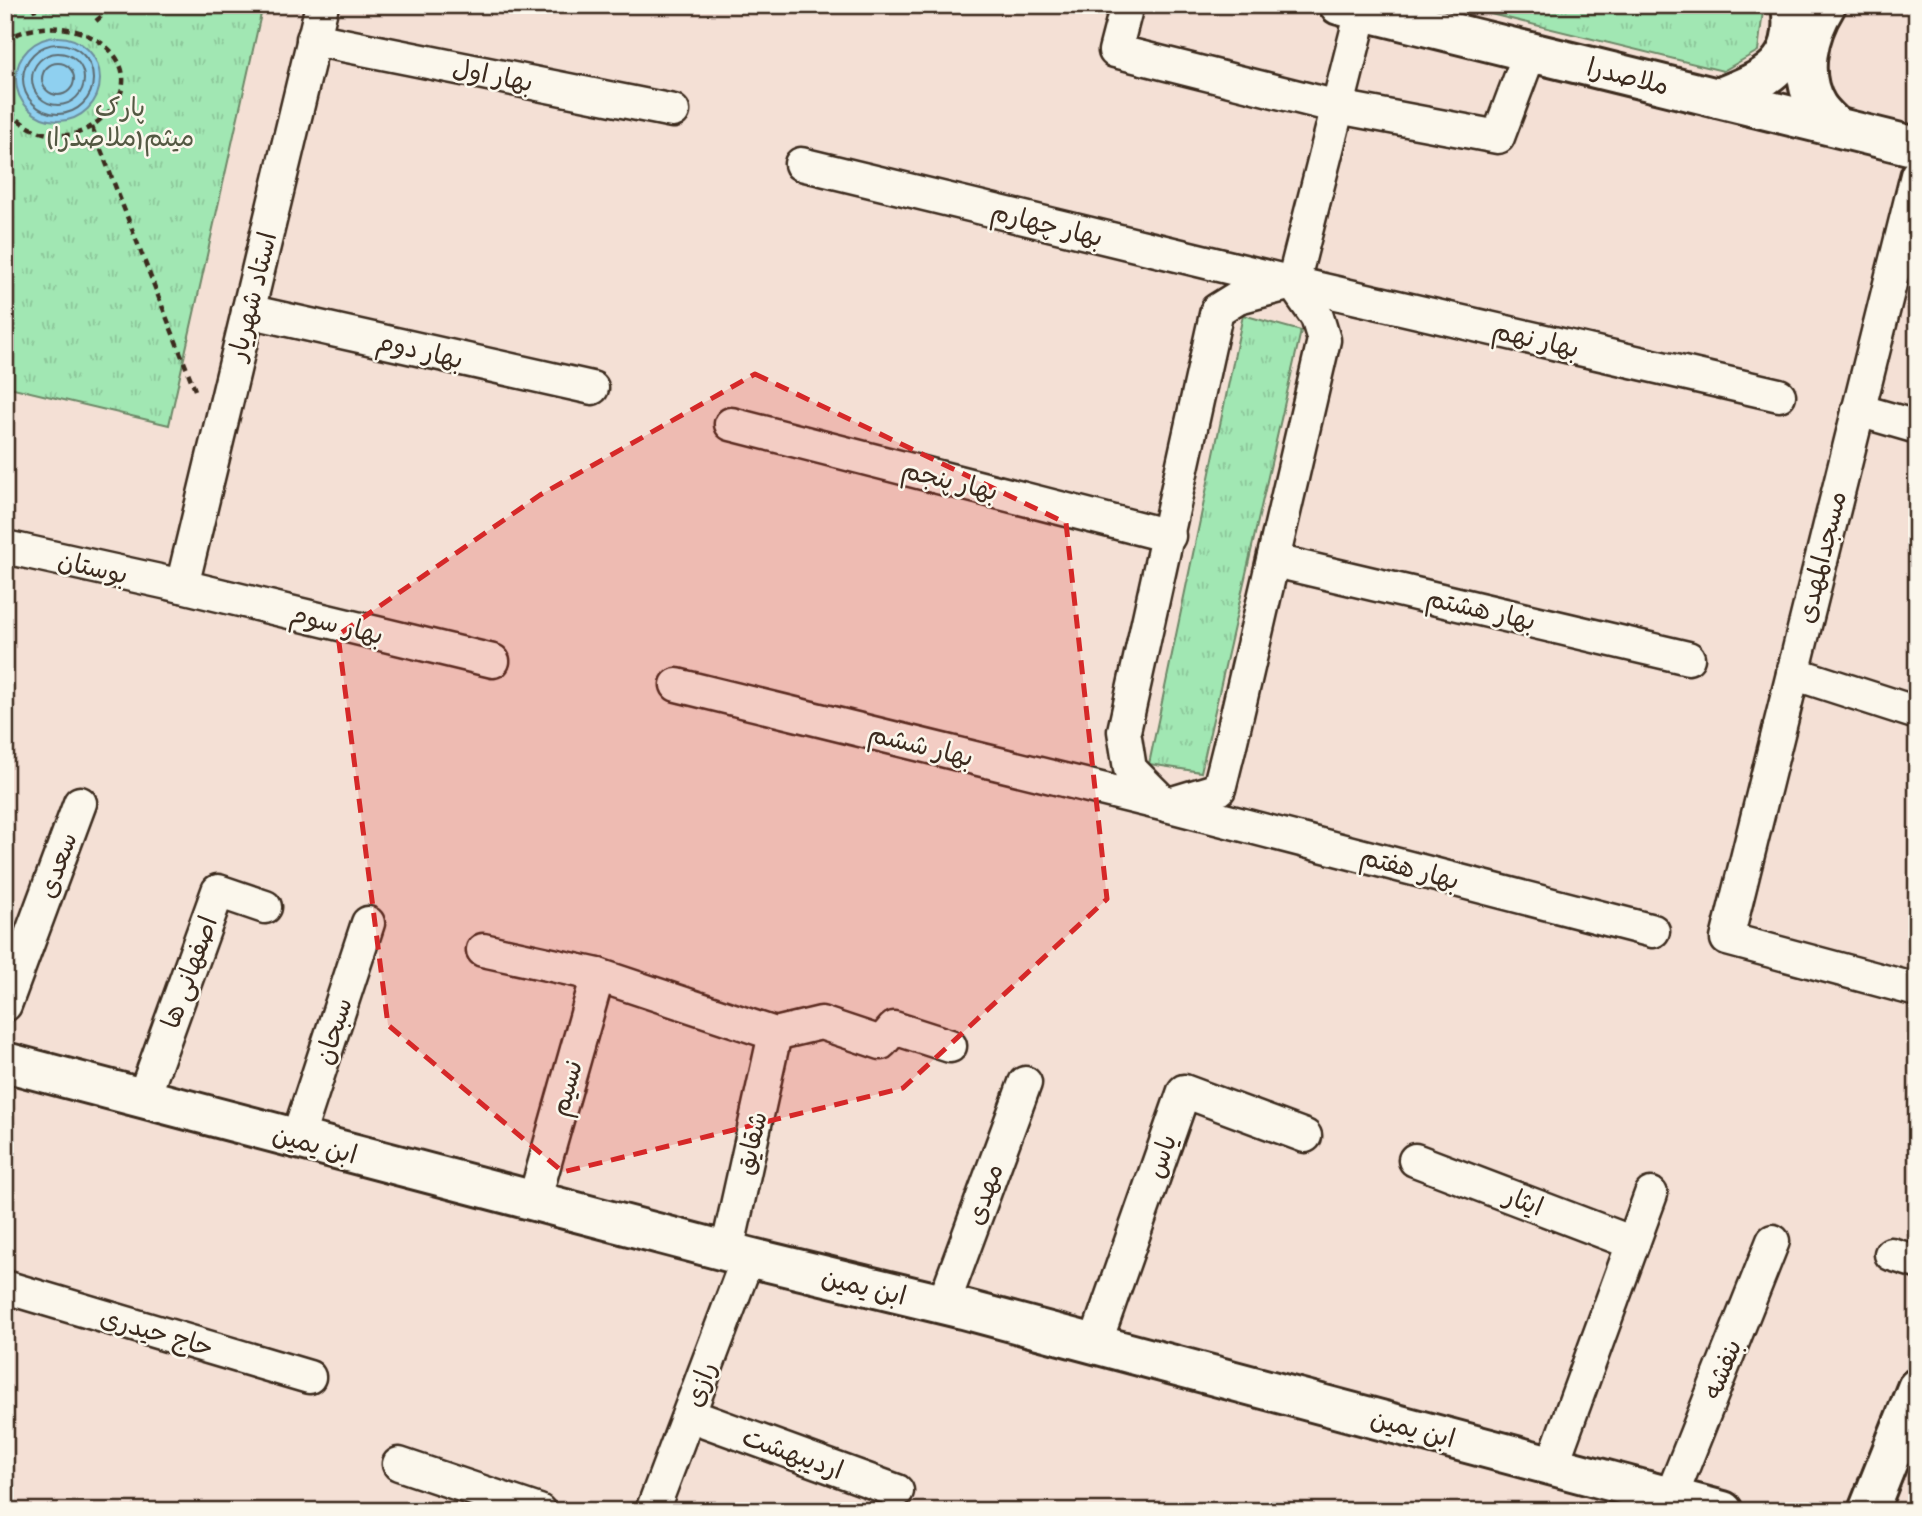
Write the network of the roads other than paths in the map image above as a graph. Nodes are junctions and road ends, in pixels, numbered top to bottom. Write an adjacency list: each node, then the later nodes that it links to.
1 (321, 5): 6 (street, استاد شهریار)
2 (1127, 5): 9 (street)
3 (1791, 5): 8 (street)
4 (1826, 5): 11 (street)
5 (1351, 8): 7 (street, ملاصدرا); 9 (street)
6 (313, 39): 10 (street, بهار اول); 16 (street, استاد شهریار)
7 (1530, 51): 8 (street, ملاصدرا); 9 (street)
8 (1718, 98): 11 (street, ملاصدرا)
9 (1338, 107): 15 (street)
10 (673, 111)
11 (1835, 126): 12 (street, ملاصدرا)
12 (1917, 147)
13 (801, 164): 15 (street, بهار چهارم)
14 (1917, 175): 19 (street, مسجدالمهدی)
15 (1293, 283): 18 (street, بهار نهم); 22 (street); 24 (street)
16 (248, 311): 17 (street, بهار دوم); 25 (street, استاد شهریار)
17 (592, 388)
18 (1779, 395)
19 (1858, 410): 21 (street); 28 (street, مسجدالمهدی)
20 (731, 424): 22 (street, بهار پنجم)
21 (1917, 427)
22 (1169, 536): 32 (street)
23 (5, 547): 25 (street, بوستان)
24 (1275, 561): 26 (street, بهار هشتم); 32 (street)
25 (182, 586): 27 (street, بهار سوم)
26 (1688, 658)
27 (493, 661)
28 (1793, 673): 30 (street); 38 (street, مسجدالمهدی)
29 (677, 685): 32 (street, بهار ششم)
30 (1917, 713)
31 (80, 803): 39 (street, سعدی)
32 (1166, 805): 35 (street, بهار هفتم)
33 (265, 907): 44 (street, اصفهانی ها)
34 (368, 923): 46 (street, سبحان)
35 (1653, 931)
36 (483, 950): 37 (street)
37 (598, 975): 40 (street); 49 (street, نسیم)
38 (1917, 990)
39 (5, 1004)
40 (775, 1034): 41 (street); 52 (street, شقایق)
41 (950, 1046)
42 (5, 1062): 44 (street, ابن یمین)
43 (1025, 1083): 54 (street, مهدی)
44 (143, 1099): 46 (street, ابن یمین)
45 (1305, 1136): 55 (street, یاس)
46 (297, 1139): 49 (street, ابن یمین)
47 (1415, 1160): 51 (street, ایثار)
48 (1651, 1194): 51 (street)
49 (534, 1201): 52 (street, ابن یمین)
50 (1773, 1241): 62 (street, بنفشه)
51 (1633, 1243): 60 (street)
52 (737, 1254): 54 (street, ابن یمین); 58 (street, رازی)
53 (5, 1287): 56 (street, حاج حیدری)
54 (943, 1305): 55 (street, ابن یمین)
55 (1095, 1344): 60 (street, ابن یمین)
56 (309, 1377)
57 (1917, 1388): 66 (street)
58 (689, 1415): 61 (street, اردیبهشت); 64 (street, رازی)
59 (400, 1464): 63 (street)
60 (1552, 1465): 62 (street, ابن یمین)
61 (897, 1491)
62 (1671, 1497): 65 (street, ابن یمین)
63 (540, 1511)
64 (652, 1511)
65 (1723, 1511)
66 (1868, 1511)

